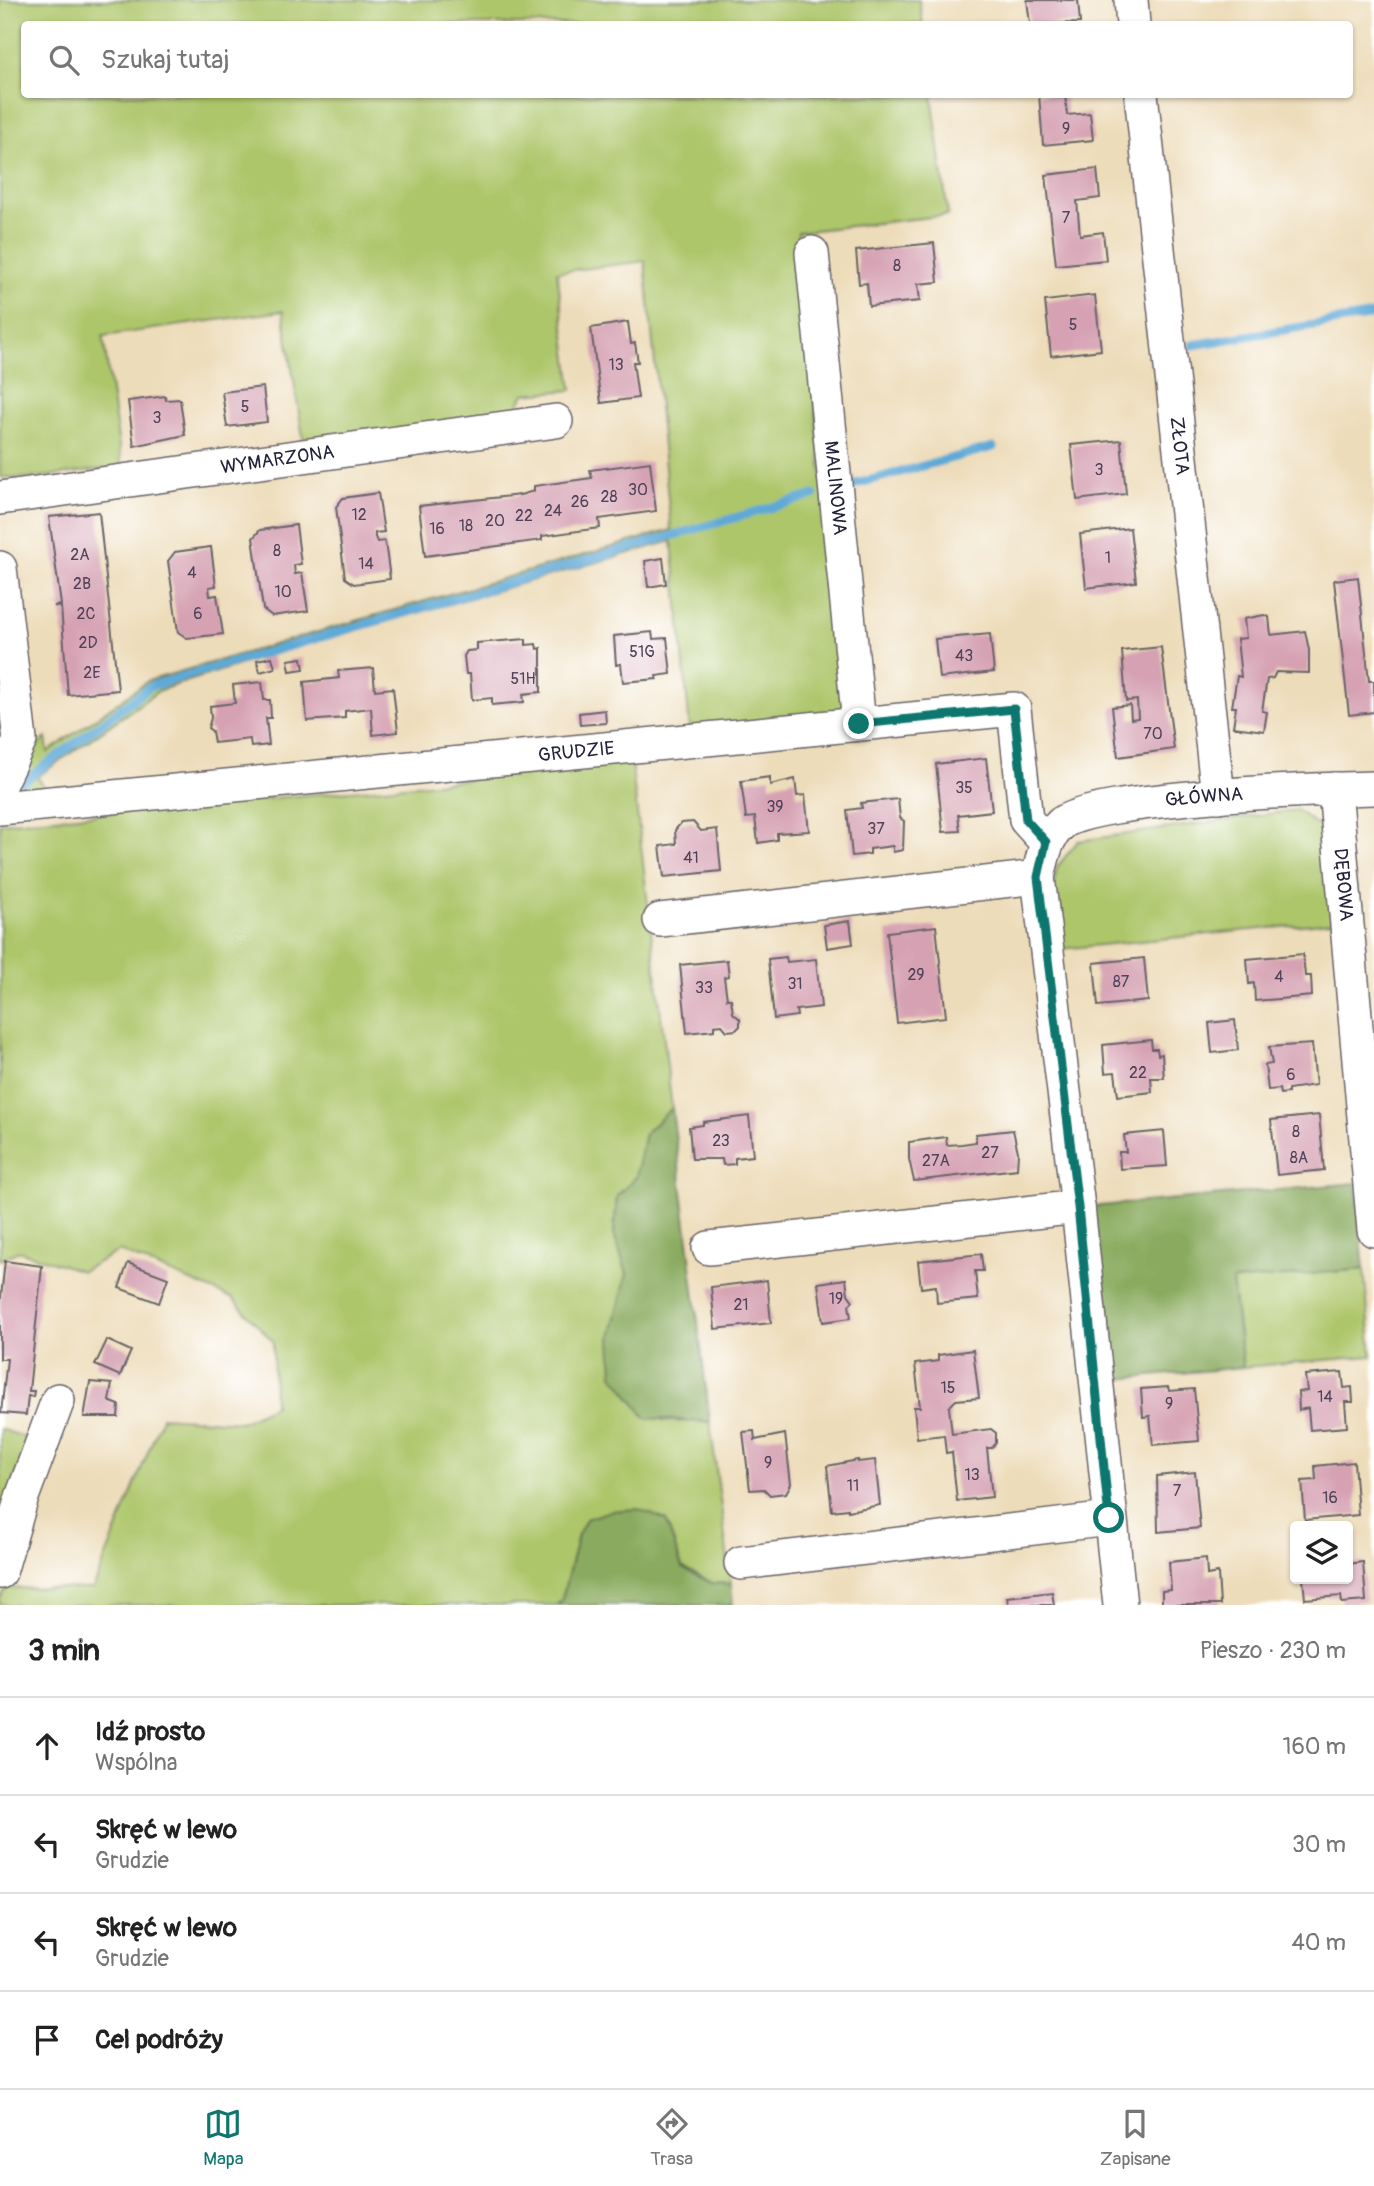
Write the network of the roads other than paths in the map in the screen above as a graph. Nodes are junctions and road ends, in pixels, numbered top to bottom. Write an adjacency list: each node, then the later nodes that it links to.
1 (1131, 0): 2 (street)
2 (1133, 21)
3 (1141, 98): 12 (street, ZŁOTA)
4 (812, 253): 8 (street, MALINOWA)
5 (556, 421): 6 (street, WYMARZONA)
6 (0, 498)
7 (0, 568): 9 (street)
8 (859, 724): 13 (street, GRUDZIE); 14 (street, GRUDZIE)
9 (0, 783)
10 (1374, 788): 11 (street, GŁÓWNA)
11 (1335, 789): 12 (street, GŁÓWNA); 18 (street, DĘBOWA)
12 (1218, 796): 14 (street, GŁÓWNA)
13 (0, 808)
14 (1046, 842): 15 (street)
15 (1038, 877): 16 (street); 17 (street)
16 (660, 920)
17 (1078, 1207): 19 (street); 21 (street)
18 (1374, 1230)
19 (709, 1248)
20 (58, 1400): 23 (street)
21 (1109, 1518): 22 (street); 24 (street)
22 (741, 1563)
23 (0, 1572)
24 (1120, 1605)

